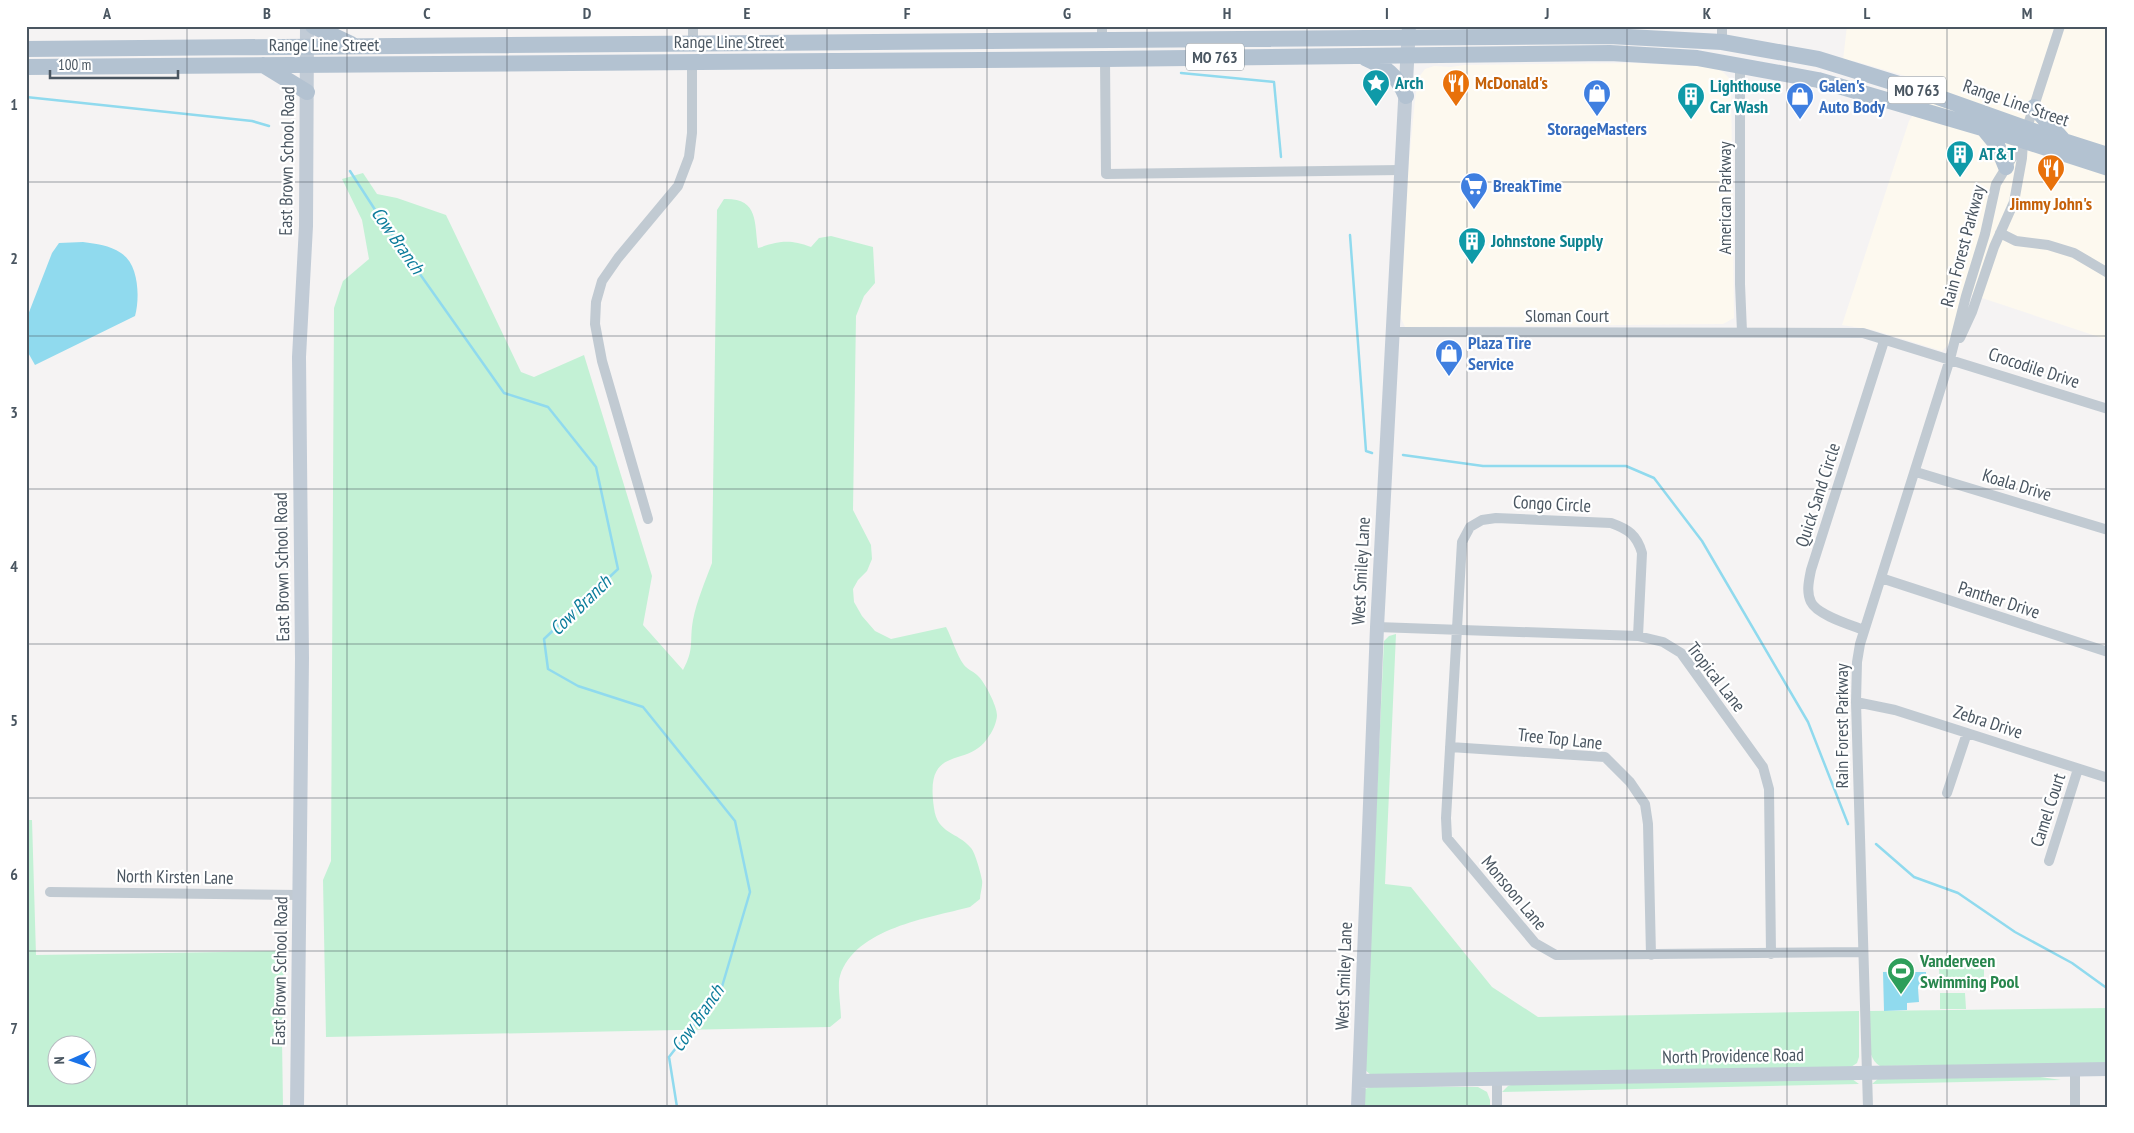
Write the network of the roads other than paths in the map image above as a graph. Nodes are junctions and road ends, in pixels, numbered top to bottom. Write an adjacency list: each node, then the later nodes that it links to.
1 (307, 26): 13 (street, East Brown School Road)
2 (313, 26): 14 (main road)
3 (693, 26): 12 (street)
4 (1432, 26): 9 (main road)
5 (2060, 26): 31 (street)
6 (1409, 32): 9 (main road, Range Line Street / MO 763); 10 (main road, Range Line Street / MO 763); 18 (street, West Smiley Lane)
7 (1102, 33): 10 (main road, Range Line Street / MO 763); 11 (main road, Range Line Street / MO 763); 20 (main road)
8 (1722, 34): 9 (main road, Range Line Street / MO 763); 17 (main road); 22 (main road, Range Line Street / MO 763)
9 (1456, 37)
10 (1170, 39): 21 (main road)
11 (750, 42): 12 (main road, Range Line Street / MO 763); 23 (main road)
12 (693, 43): 14 (main road, Range Line Street / MO 763); 24 (main road)
13 (307, 46): 14 (main road, Range Line Street / MO 763); 15 (main road, Range Line Street / MO 763); 27 (street, East Brown School Road)
14 (355, 46)
15 (83, 48): 16 (main road, Range Line Street / MO 763); 28 (main road)
16 (26, 49)
17 (1648, 54): 18 (main road, Range Line Street / MO 763); 25 (main road, Range Line Street / MO 763)
18 (1408, 55): 19 (main road, Range Line Street / MO 763); 30 (street, West Smiley Lane)
19 (1361, 56): 21 (main road, Range Line Street / MO 763); 30 (main road)
20 (1028, 59): 21 (main road, Range Line Street / MO 763); 23 (main road, Range Line Street / MO 763)
21 (1105, 59): 38 (street)
22 (1823, 61): 25 (main road); 33 (main road, Range Line Street / MO 763)
23 (692, 62): 24 (main road, Range Line Street / MO 763); 47 (street)
24 (610, 63): 27 (main road, Range Line Street / MO 763)
25 (1740, 64): 32 (main road, Range Line Street / MO 763); 42 (street, American Parkway)
26 (263, 65): 27 (main road, Range Line Street / MO 763); 28 (main road, Range Line Street / MO 763); 29 (main road)
27 (307, 65): 29 (street, East Brown School Road)
28 (28, 67)
29 (307, 92): 63 (street, East Brown School Road)
30 (1406, 96): 38 (street, West Smiley Lane)
31 (2034, 107): 33 (street); 34 (main road)
32 (1983, 128): 33 (main road, Range Line Street / MO 763); 36 (main road)
33 (2025, 134): 34 (main road, Range Line Street / MO 763); 36 (street, Rain Forest Parkway); 37 (main road, Range Line Street / MO 763); 39 (street, Rain Forest Parkway)
34 (2064, 141): 35 (main road, Range Line Street / MO 763)
35 (2108, 156)
36 (2006, 167): 44 (street, Rain Forest Parkway)
37 (2108, 168)
38 (1401, 170): 41 (street, West Smiley Lane)
39 (2000, 233): 40 (street); 44 (street, Rain Forest Parkway)
40 (2108, 273)
41 (1392, 332): 42 (street, Sloman Court); 50 (street, West Smiley Lane)
42 (1742, 332): 43 (street, Sloman Court)
43 (1884, 340): 44 (street, Crocodile Drive); 51 (street, Quick Sand Circle)
44 (1950, 359): 45 (street, Crocodile Drive); 46 (street, Rain Forest Parkway)
45 (2108, 409)
46 (1916, 472): 48 (street, Koala Drive); 49 (street, Rain Forest Parkway)
47 (648, 520)
48 (2108, 530)
49 (1881, 578): 51 (street, Rain Forest Parkway); 54 (street, Panther Drive)
50 (1377, 627): 52 (street, Tropical Lane); 71 (street, West Smiley Lane)
51 (1864, 630): 55 (street, Rain Forest Parkway)
52 (1456, 631): 53 (street, Tropical Lane); 53 (street, Congo Circle); 57 (street, Monsoon Lane)
53 (1638, 636): 65 (street, Tropical Lane)
54 (2108, 652)
55 (1856, 702): 56 (street, Zebra Drive); 64 (street, Rain Forest Parkway)
56 (1967, 733): 58 (street, Zebra Drive); 60 (street)
57 (1450, 747): 66 (street, Monsoon Lane); 66 (street, Tree Top Lane)
58 (2078, 769): 59 (street, Zebra Drive); 61 (street, Camel Court)
59 (2108, 778)
60 (1947, 794)
61 (2049, 861)
62 (50, 892): 63 (street, North Kirsten Lane)
63 (300, 894): 72 (street, East Brown School Road)
64 (1863, 952): 65 (street, Monsoon Lane); 69 (street, Rain Forest Parkway)
65 (1771, 954): 66 (street, Monsoon Lane)
66 (1651, 955)
67 (2075, 1069): 68 (street, North Providence Road); 69 (street, North Providence Road); 76 (street)
68 (2108, 1069)
69 (1866, 1073): 70 (street, North Providence Road); 75 (street, Rain Forest Parkway)
70 (1497, 1078): 71 (street, North Providence Road); 74 (street)
71 (1359, 1081): 73 (street, West Smiley Lane)
72 (297, 1107)
73 (1358, 1107)
74 (1497, 1107)
75 (1868, 1107)
76 (2075, 1107)

